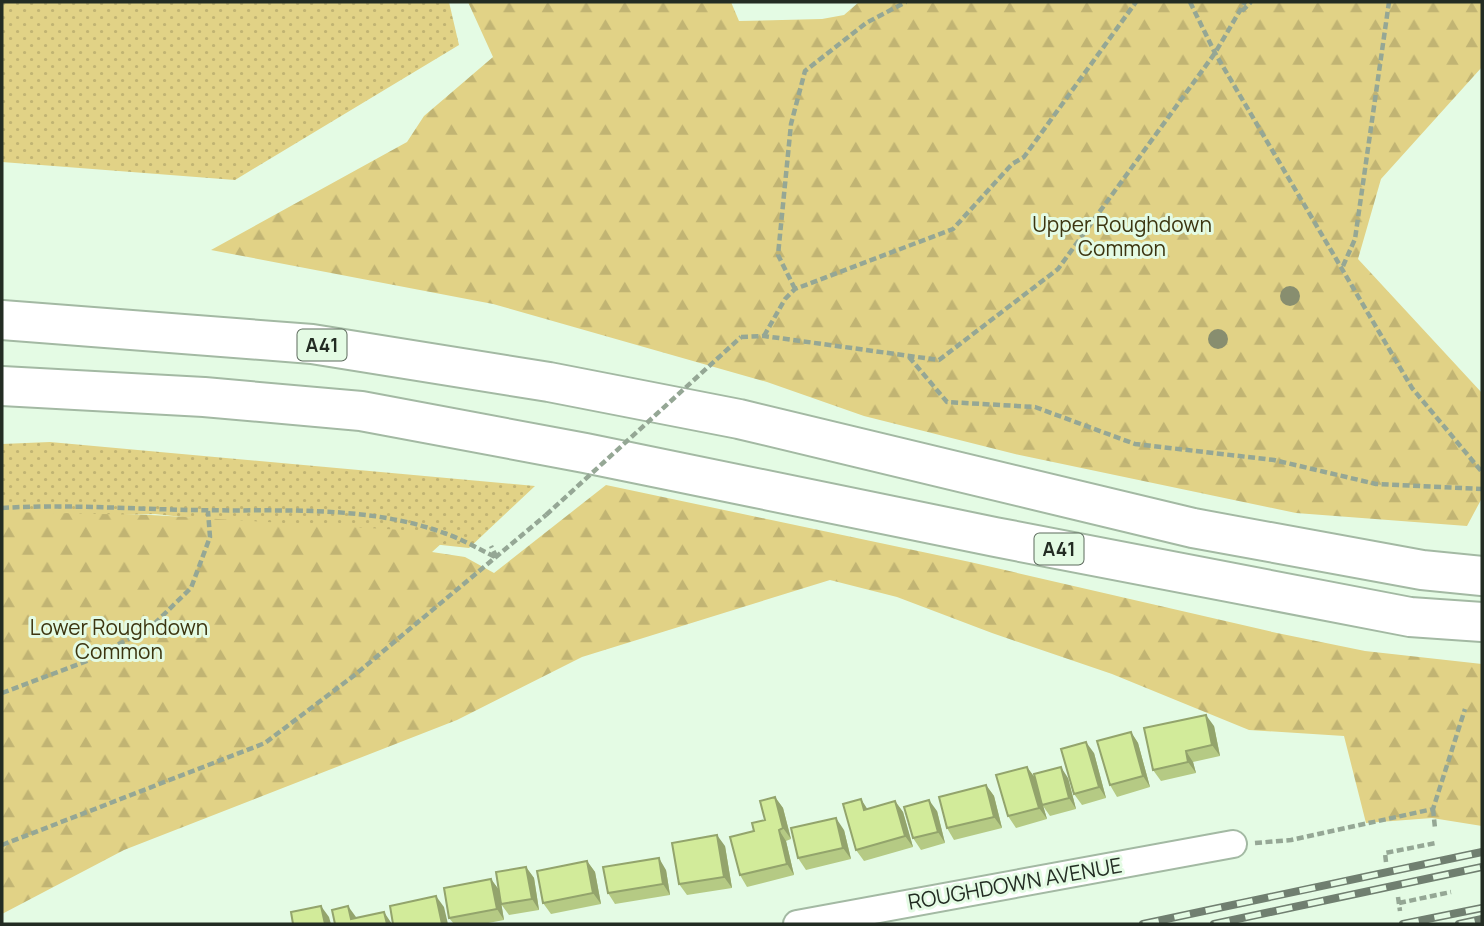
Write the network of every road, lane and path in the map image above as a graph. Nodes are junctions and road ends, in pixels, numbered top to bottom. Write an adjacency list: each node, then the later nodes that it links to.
1 (906, 2): 10 (path)
2 (1136, 2): 10 (path)
3 (1191, 2): 8 (path)
4 (1245, 2): 7 (path)
5 (1251, 2): 7 (path)
6 (1389, 2): 9 (path)
7 (1239, 15): 8 (path)
8 (1216, 53): 9 (path); 13 (path)
9 (1342, 267): 15 (path)
10 (795, 289): 12 (path)
11 (2, 320): 21 (highway, A41)
12 (764, 336): 13 (path); 20 (path, bridge)
13 (908, 355): 16 (path)
14 (2, 386): 22 (highway, A41)
15 (1482, 472)
16 (1482, 489)
17 (2, 508): 18 (path)
18 (208, 511): 20 (path); 23 (path)
19 (491, 546): 20 (path)
20 (497, 558): 29 (path)
21 (1482, 576)
22 (1482, 622)
23 (2, 693)
24 (1465, 709): 25 (path)
25 (1433, 808): 26 (path); 28 (path)
26 (1435, 828)
27 (1436, 843): 30 (path)
28 (1233, 844): 33 (street, ROUGHDOWN AVENUE)
29 (2, 845)
30 (1386, 862)
31 (1451, 892): 32 (path)
32 (1400, 911)
33 (797, 924)

